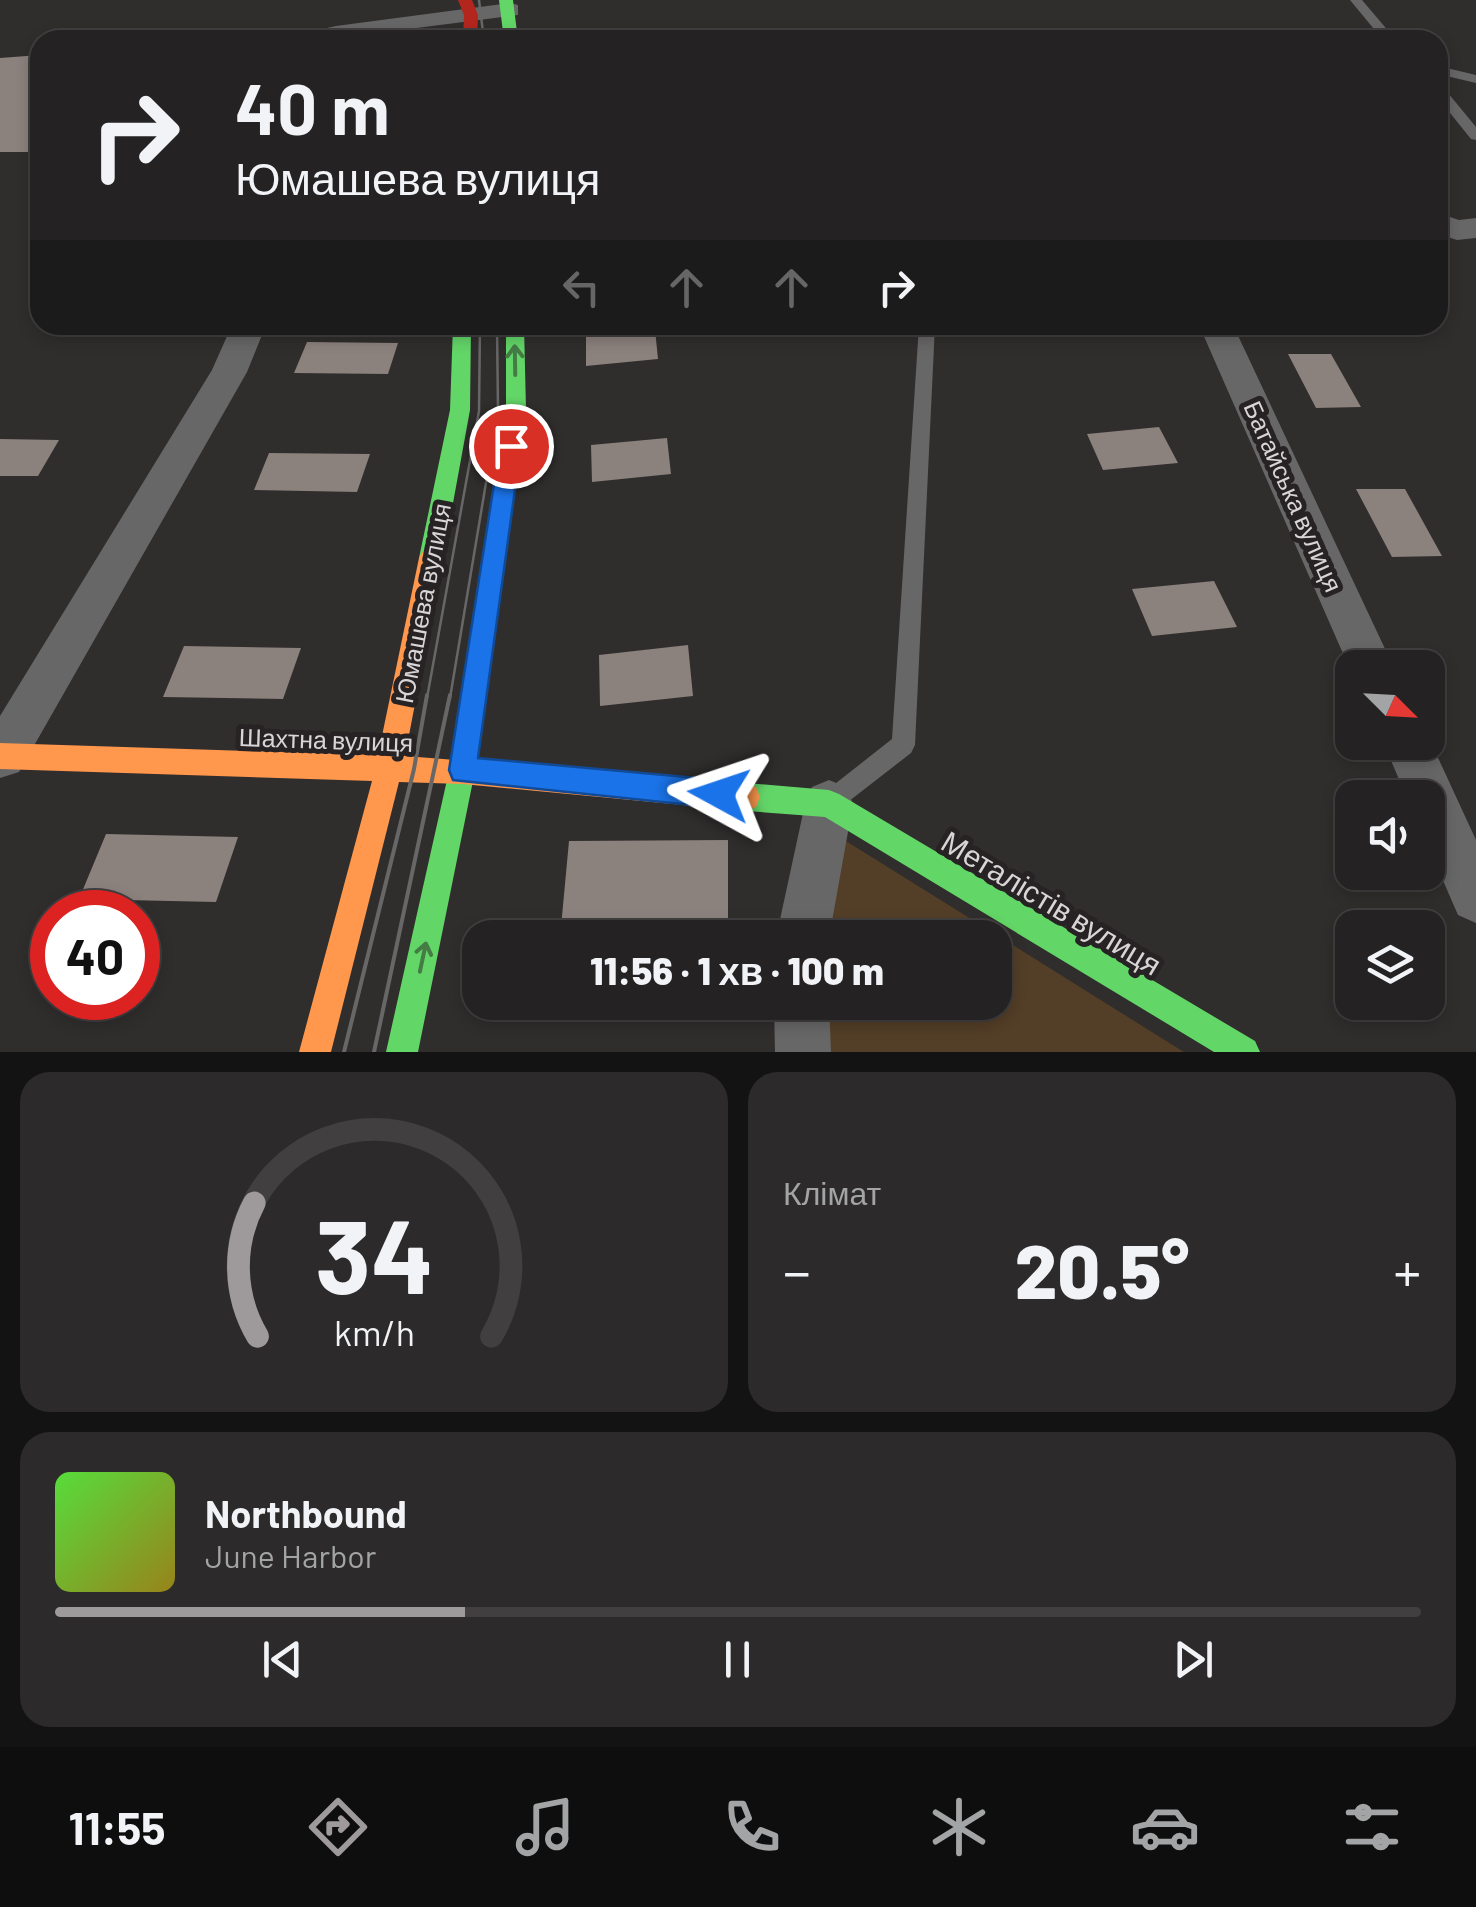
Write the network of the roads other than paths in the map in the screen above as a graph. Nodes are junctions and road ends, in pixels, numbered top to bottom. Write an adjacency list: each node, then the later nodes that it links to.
1 (1356, 0): 6 (lane)
2 (508, 5): 3 (street); 5 (main road)
3 (469, 18): 4 (street)
4 (380, 30)
5 (510, 30)
6 (1382, 30)
7 (1448, 72): 8 (lane)
8 (1476, 79)
9 (1448, 102): 10 (lane)
10 (1476, 136)
11 (1448, 227): 12 (street)
12 (1476, 228)
13 (245, 335): 19 (street)
14 (462, 335): 21 (main road, Юмашева вулиця)
15 (515, 335): 22 (main road, one-way to 15)
16 (926, 335): 23 (lane)
17 (1221, 335): 18 (street, Батайська вулиця)
18 (1364, 650)
19 (1, 758): 21 (main road, Шахтна вулиця)
20 (1414, 760): 24 (street)
21 (389, 768): 22 (main road, Шахтна вулиця); 27 (main road, Юмашева вулиця)
22 (462, 770): 23 (main road, Шахтна вулиця); 28 (main road, one-way to 22)
23 (829, 804): 25 (street); 30 (main road, Металістів вулиця)
24 (1476, 896)
25 (806, 920)
26 (802, 1020): 29 (street)
27 (315, 1052)
28 (402, 1052)
29 (803, 1052)
30 (1244, 1052)

